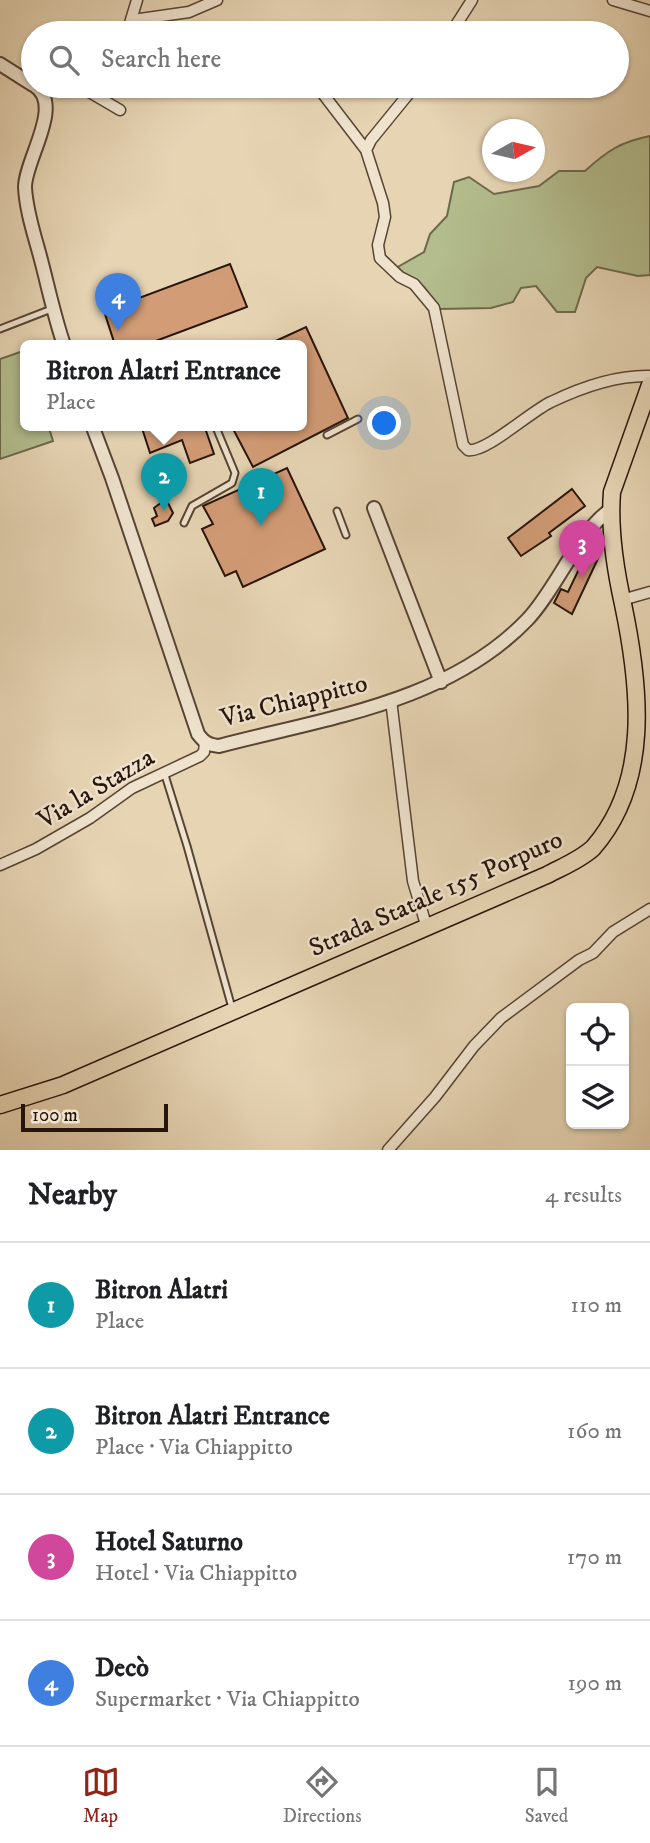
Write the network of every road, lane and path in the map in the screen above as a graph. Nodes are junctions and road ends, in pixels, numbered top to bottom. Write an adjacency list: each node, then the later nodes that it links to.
1 (137, 0): 6 (street)
2 (217, 0): 6 (street)
3 (472, 0): 7 (street)
4 (613, 0): 5 (street)
5 (650, 11)
6 (133, 20)
7 (459, 21)
8 (0, 64): 9 (street)
9 (21, 76)
10 (43, 98): 16 (street)
11 (100, 98): 14 (street)
12 (326, 98): 15 (street)
13 (405, 98): 15 (street)
14 (120, 110)
15 (366, 150): 19 (street)
16 (54, 308): 17 (lane); 18 (street)
17 (0, 329)
18 (63, 340)
19 (650, 376)
20 (650, 385): 26 (main road, Strada Statale 155 Porpuro)
21 (358, 419): 24 (lane)
22 (94, 431): 34 (street, Via Chiappitto)
23 (218, 431): 28 (lane)
24 (327, 435)
25 (374, 508): 32 (street)
26 (610, 510): 31 (main road, Strada Statale 155 Porpuro); 32 (street, Via Chiappitto)
27 (337, 511): 29 (lane)
28 (184, 523)
29 (346, 535)
30 (650, 592): 31 (street)
31 (622, 600): 38 (main road, Strada Statale 155 Porpuro)
32 (441, 682): 33 (street, Via Chiappitto)
33 (391, 700): 34 (street, Via Chiappitto); 38 (street)
34 (205, 742): 35 (street, Via la Stazza)
35 (163, 772): 36 (street, Via la Stazza); 39 (lane)
36 (0, 865)
37 (650, 909): 41 (street)
38 (427, 928): 39 (main road, Strada Statale 155 Porpuro)
39 (233, 1011): 40 (main road, Strada Statale 155 Porpuro)
40 (0, 1105)
41 (388, 1150)

